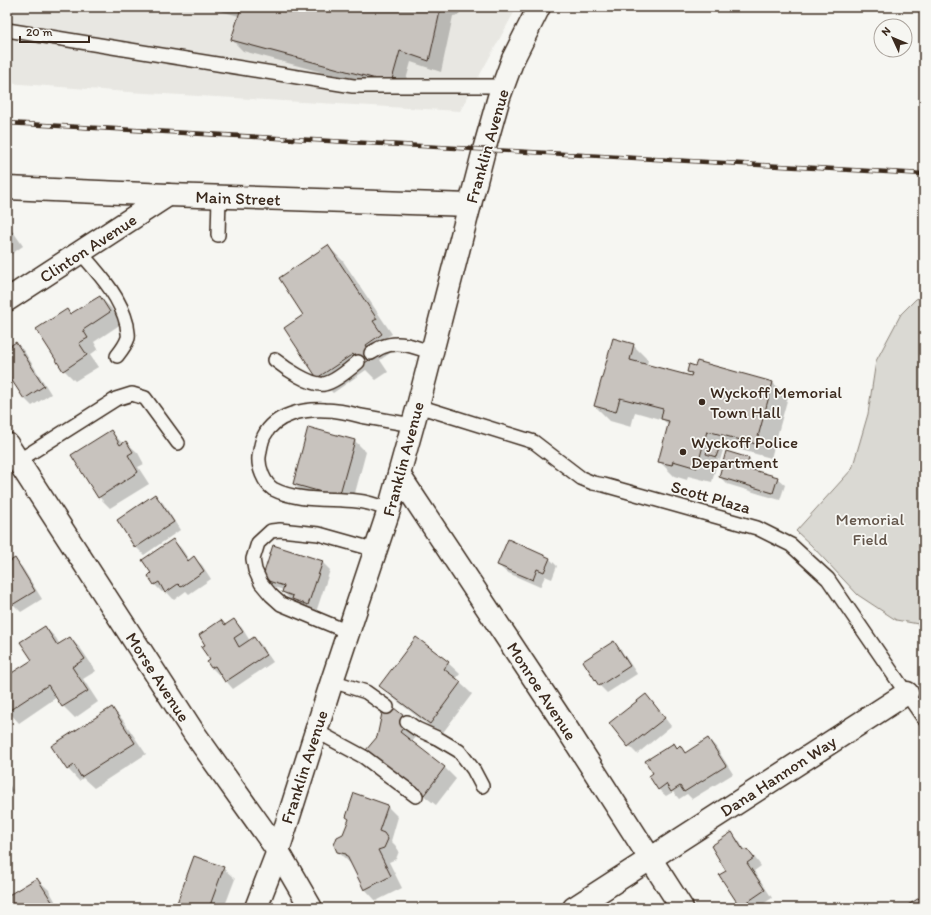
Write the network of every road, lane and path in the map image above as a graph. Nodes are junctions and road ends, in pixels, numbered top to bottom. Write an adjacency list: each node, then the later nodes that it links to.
1 (539, 7): 3 (street, Franklin Avenue)
2 (7, 30): 3 (lane)
3 (504, 86): 7 (street, Franklin Avenue)
4 (7, 188): 5 (street, Main Street)
5 (168, 195): 6 (street, Main Street); 9 (street, Clinton Avenue)
6 (219, 197): 7 (street, Main Street); 8 (lane)
7 (470, 205): 12 (street, Franklin Avenue)
8 (218, 235)
9 (80, 252): 10 (street, Clinton Avenue); 13 (lane)
10 (7, 300)
11 (371, 353): 12 (lane)
12 (432, 353): 16 (street, Franklin Avenue)
13 (117, 356)
14 (275, 360): 15 (lane)
15 (358, 362)
16 (415, 415): 19 (street, Franklin Avenue); 20 (lane, Scott Plaza); 24 (lane, Scott Plaza)
17 (178, 443): 18 (lane)
18 (12, 452): 31 (street, Morse Avenue)
19 (399, 475): 20 (street, Franklin Avenue); 32 (street, Monroe Avenue)
20 (389, 510): 21 (street, Franklin Avenue)
21 (376, 550): 22 (street, Franklin Avenue); 22 (lane)
22 (349, 632): 23 (street, Franklin Avenue)
23 (332, 681): 25 (lane); 28 (street, Franklin Avenue)
24 (907, 693): 26 (lane, Scott Plaza); 32 (street, Dana Hannon Way)
25 (386, 707)
26 (924, 719)
27 (407, 722): 29 (lane)
28 (316, 731): 30 (lane); 31 (street, Franklin Avenue)
29 (482, 786)
30 (416, 796)
31 (278, 851): 33 (street, Franklin Avenue); 34 (street, Morse Avenue)
32 (650, 859): 35 (street, Dana Hannon Way); 36 (street, Monroe Avenue)
33 (256, 908)
34 (312, 908)
35 (574, 908)
36 (682, 908)

